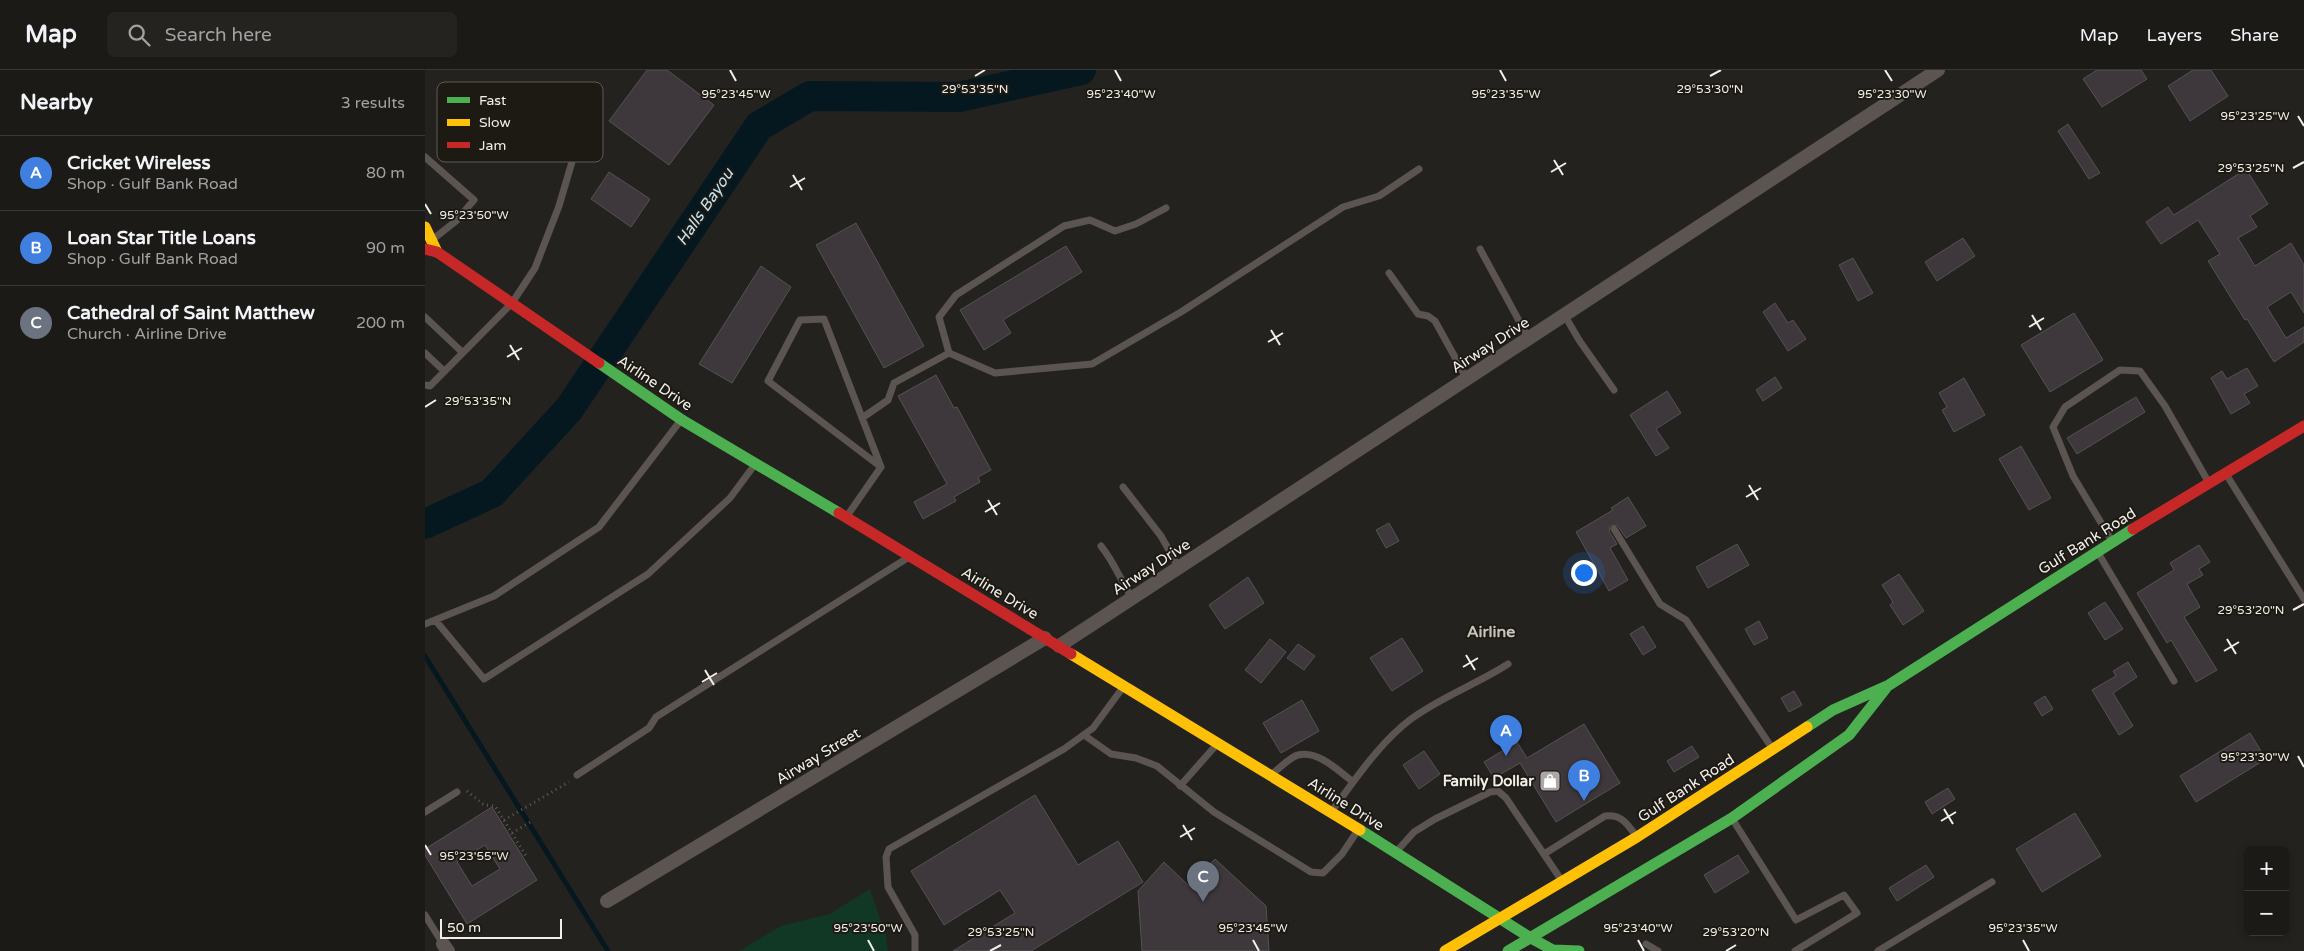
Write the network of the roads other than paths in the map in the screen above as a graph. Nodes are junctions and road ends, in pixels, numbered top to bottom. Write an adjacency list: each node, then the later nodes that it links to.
1 (1938, 70): 13 (street, Airway Drive)
2 (425, 157): 7 (lane)
3 (572, 162): 12 (lane)
4 (1419, 169): 18 (lane)
5 (1166, 208): 18 (lane)
6 (425, 227): 7 (main road)
7 (432, 240): 10 (main road)
8 (1480, 249): 15 (lane)
9 (425, 250): 10 (main road, Airline Drive)
10 (437, 252): 12 (main road, Airline Drive)
11 (1389, 273): 20 (lane)
12 (512, 303): 16 (lane); 24 (main road, Airline Drive)
13 (1565, 316): 15 (street, Airway Drive); 22 (lane)
14 (425, 317): 16 (lane)
15 (1529, 339): 20 (street, Airway Drive)
16 (463, 352): 19 (lane)
17 (425, 353): 19 (lane)
18 (949, 353): 23 (lane)
19 (444, 371): 21 (lane)
20 (1467, 379): 37 (street, Airway Drive)
21 (425, 385)
22 (1614, 390)
23 (862, 418): 27 (lane); 27 (lane)
24 (682, 420): 26 (main road, Airline Drive); 40 (lane)
25 (2304, 426): 28 (main road, Gulf Bank Road)
26 (757, 462): 31 (main road, Airline Drive); 40 (lane)
27 (881, 467): 31 (lane)
28 (2225, 473): 29 (main road, Gulf Bank Road); 39 (lane)
29 (2209, 483): 33 (main road, Gulf Bank Road); 33 (lane)
30 (1123, 487): 37 (lane)
31 (846, 518): 36 (main road, Airline Drive)
32 (1614, 528): 50 (lane)
33 (2113, 541): 35 (main road, Gulf Bank Road)
34 (1101, 546): 38 (lane)
35 (2097, 551): 45 (lane); 46 (main road, Gulf Bank Road)
36 (910, 557): 42 (main road, Airline Drive); 51 (lane)
37 (1179, 568): 38 (street, Airway Drive)
38 (1132, 598): 43 (street, Airway Drive)
39 (2304, 599)
40 (436, 621): 41 (lane)
41 (425, 624)
42 (1045, 638): 43 (main road, Airline Drive); 65 (street, Airway Street)
43 (1059, 646): 47 (main road, Airline Drive)
44 (1508, 664): 53 (lane)
45 (2174, 681)
46 (1889, 685): 50 (main road, Gulf Bank Road); 58 (main road, Gulf Bank Road)
47 (1124, 686): 48 (lane); 49 (main road, Airline Drive)
48 (1084, 735): 54 (lane); 71 (lane)
49 (1218, 743): 52 (main road, Airline Drive); 54 (lane)
50 (1773, 749): 60 (main road, Gulf Bank Road)
51 (577, 775)
52 (1271, 775): 53 (lane); 57 (main road, Airline Drive)
53 (1353, 782): 57 (lane)
54 (1180, 786): 59 (lane)
55 (457, 792): 56 (lane)
56 (425, 812)
57 (1331, 812): 59 (main road, Airline Drive)
58 (1731, 818): 68 (main road, Gulf Bank Road); 77 (lane)
59 (1359, 829): 61 (main road, Airline Drive)
60 (1637, 837): 62 (lane); 63 (main road, Gulf Bank Road)
61 (1396, 852): 62 (lane); 67 (main road, Airline Drive)
62 (1544, 854): 63 (lane)
63 (1562, 881): 67 (main road, Gulf Bank Road)
64 (1992, 882): 78 (lane)
65 (607, 902)
66 (425, 915): 70 (lane)
67 (1500, 918): 68 (main road, Airline Drive); 72 (main road, Gulf Bank Road)
68 (1529, 937): 73 (main road, Gulf Bank Road); 74 (main road, Airline Drive)
69 (1647, 944): 76 (lane)
70 (446, 948)
71 (915, 951)
72 (1445, 951)
73 (1508, 951)
74 (1553, 951): 75 (main road, Airline Drive)
75 (1579, 951)
76 (1658, 951)
77 (1795, 951)
78 (1878, 951)

